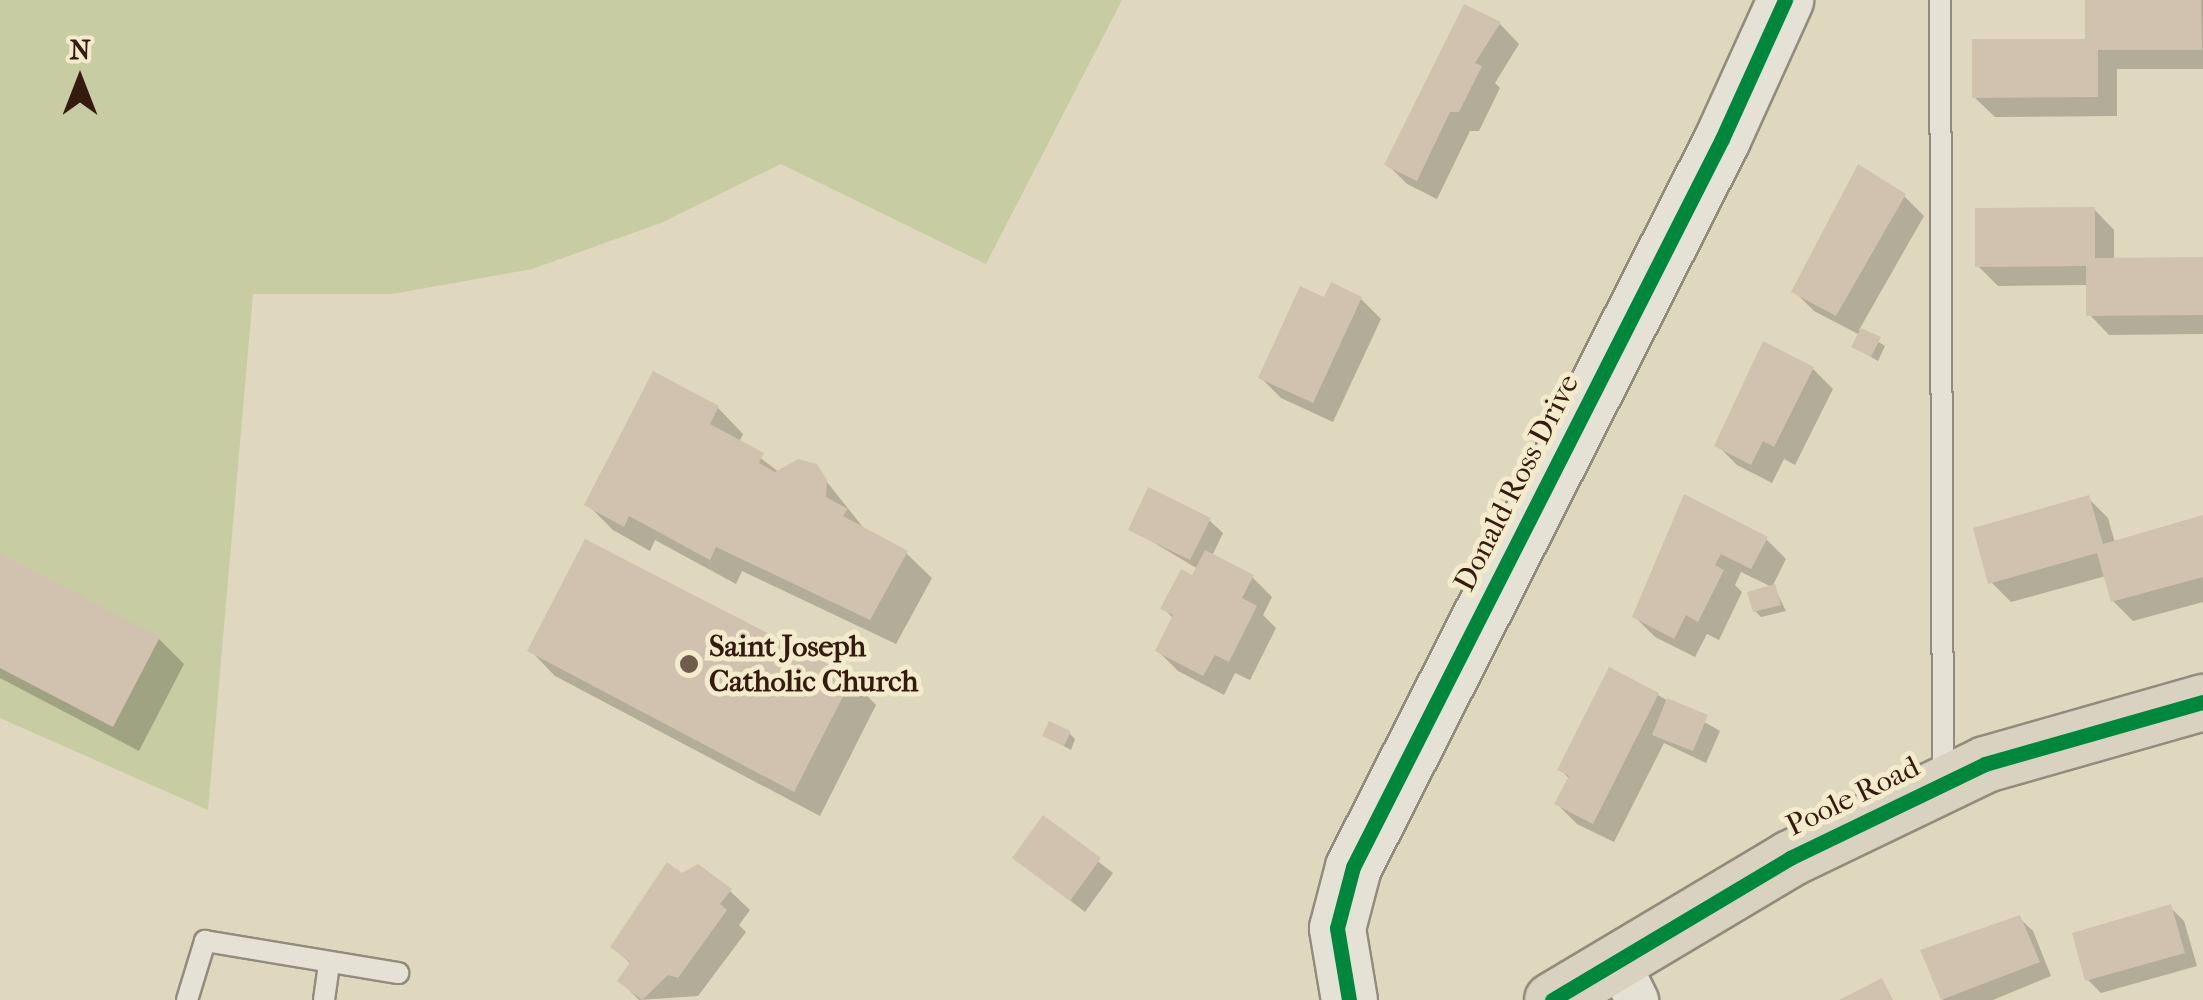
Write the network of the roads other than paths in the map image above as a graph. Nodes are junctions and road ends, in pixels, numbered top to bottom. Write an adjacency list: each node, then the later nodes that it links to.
1 (1785, 0): 10 (street, Donald Ross Drive)
2 (1940, 0): 4 (lane)
3 (2203, 702): 4 (main road, Poole Road)
4 (1943, 784): 7 (main road, Poole Road)
5 (329, 963): 6 (lane); 8 (lane); 9 (lane)
6 (398, 973)
7 (1627, 980): 11 (main road, Poole Road)
8 (187, 1000)
9 (324, 1000)
10 (1348, 1000)
11 (1552, 1000)

